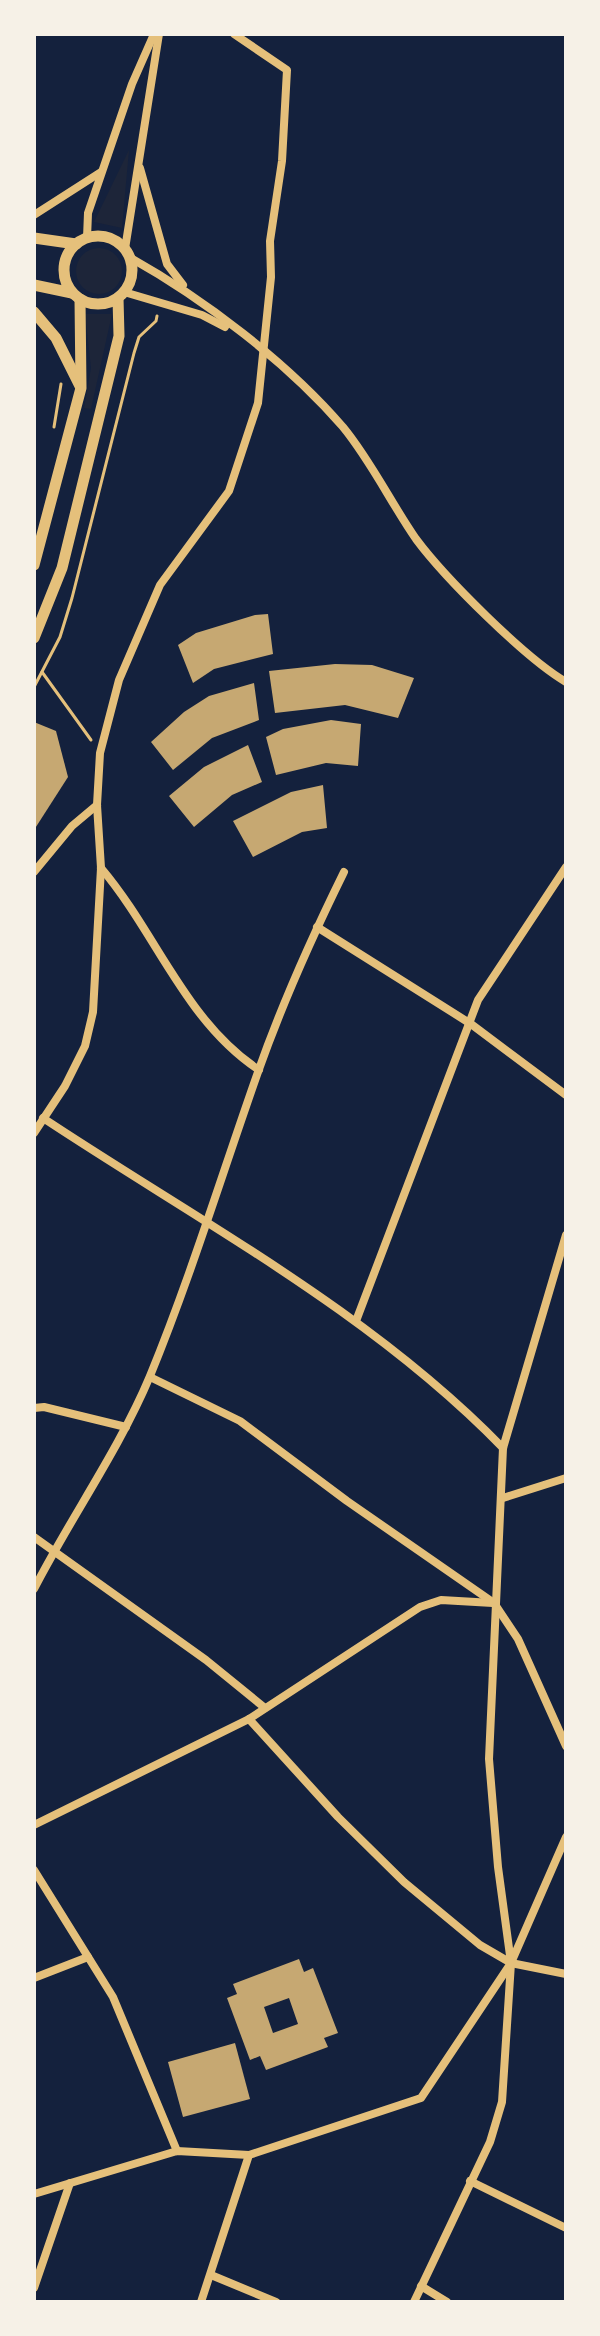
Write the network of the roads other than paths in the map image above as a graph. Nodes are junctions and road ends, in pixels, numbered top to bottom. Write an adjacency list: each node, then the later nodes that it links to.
1 (157, 34): 3 (street); 4 (street)
2 (234, 34): 15 (street)
3 (139, 163): 8 (street); 10 (street)
4 (102, 171): 5 (street); 7 (street)
5 (34, 215)
6 (34, 238): 7 (main road)
7 (81, 241): 8 (main road); 12 (main road)
8 (127, 253): 10 (street); 11 (main road)
9 (34, 285): 12 (main road)
10 (188, 292): 14 (street)
11 (121, 295): 12 (main road); 14 (street); 18 (main road)
12 (76, 296): 16 (main road)
13 (34, 312): 16 (main road)
14 (246, 339): 15 (street)
15 (265, 352): 19 (street); 20 (street)
16 (81, 388): 17 (main road)
17 (34, 565)
18 (34, 638)
19 (566, 682)
20 (97, 805): 22 (street); 23 (street)
21 (566, 867): 26 (street)
22 (101, 868): 27 (street); 29 (street)
23 (34, 872)
24 (344, 872): 25 (street)
25 (317, 927): 26 (street); 27 (street)
26 (471, 1024): 28 (street); 33 (street)
27 (259, 1070): 31 (street)
28 (566, 1095)
29 (43, 1118): 30 (street); 31 (street)
30 (34, 1133)
31 (208, 1222): 33 (street); 34 (street)
32 (566, 1235): 37 (street)
33 (356, 1321): 37 (street)
34 (150, 1377): 36 (street); 43 (street)
35 (34, 1408): 36 (street)
36 (126, 1427): 41 (street)
37 (503, 1448): 39 (street)
38 (566, 1478): 39 (street)
39 (503, 1498): 43 (street)
40 (34, 1537): 41 (street)
41 (54, 1550): 42 (street); 44 (street)
42 (34, 1589)
43 (494, 1603): 44 (street); 46 (street); 51 (street)
44 (265, 1708): 45 (street)
45 (249, 1719): 47 (street); 51 (street)
46 (566, 1746)
47 (34, 1825)
48 (566, 1837): 51 (street)
49 (34, 1870): 50 (street)
50 (88, 1957): 53 (street); 54 (street)
51 (511, 1963): 52 (street); 55 (street); 56 (street)
52 (566, 1974)
53 (34, 1978)
54 (177, 2151): 55 (street); 57 (street)
55 (249, 2155): 60 (street)
56 (470, 2181): 59 (street); 61 (street)
57 (70, 2183): 58 (street); 62 (street)
58 (34, 2194)
59 (566, 2228)
60 (211, 2275): 63 (street); 64 (street)
61 (421, 2286): 65 (street); 66 (street)
62 (34, 2288)
63 (201, 2302)
64 (276, 2302)
65 (414, 2302)
66 (447, 2302)

